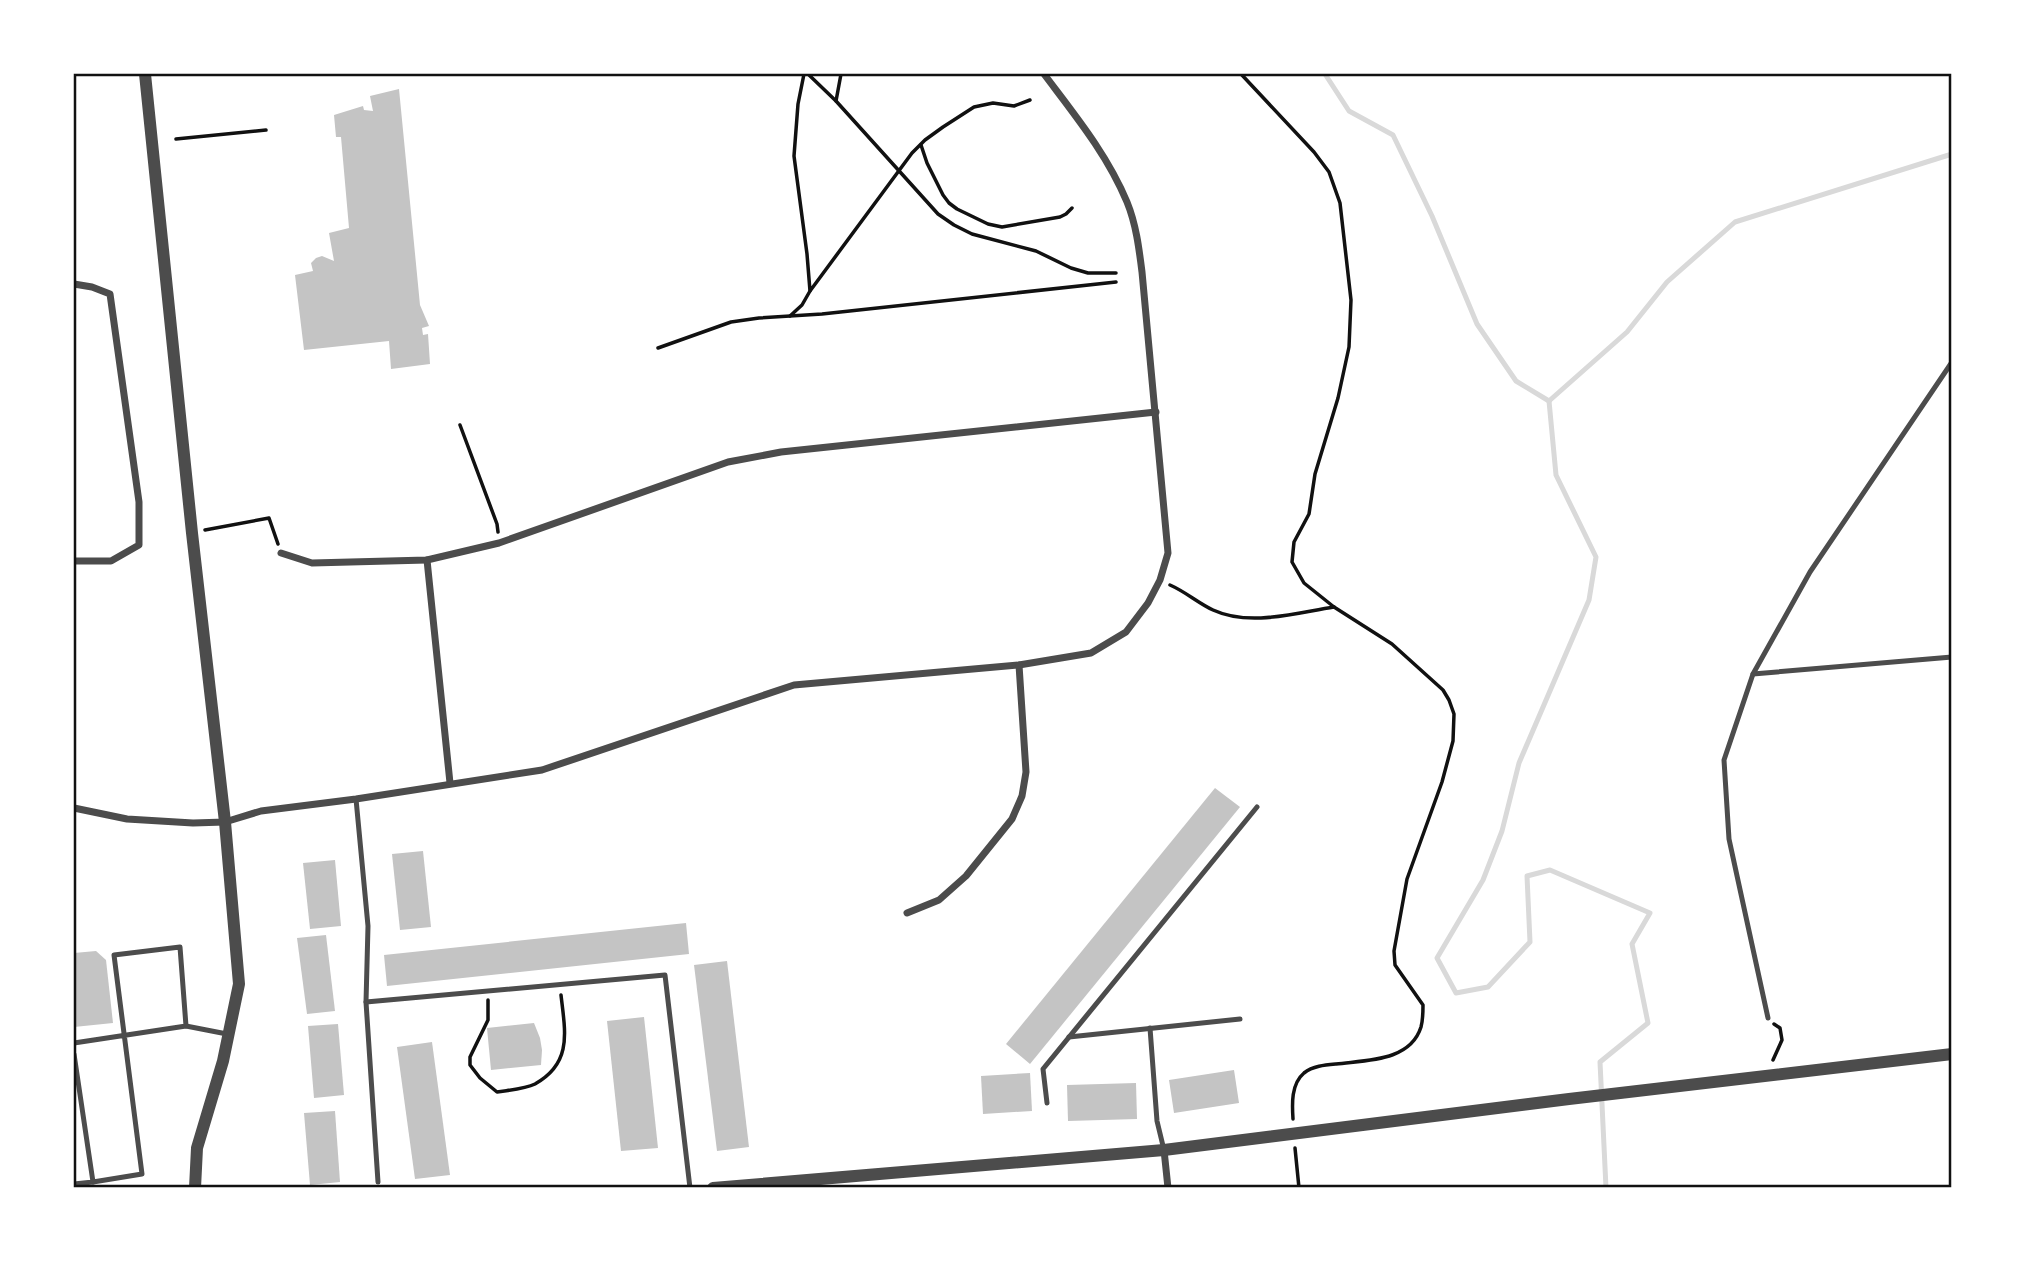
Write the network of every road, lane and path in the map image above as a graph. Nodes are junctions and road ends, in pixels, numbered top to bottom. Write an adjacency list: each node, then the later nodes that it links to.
1 (145, 74): 22 (street)
2 (806, 74): 6 (path); 16 (path)
3 (841, 74): 6 (path)
4 (1044, 74): 20 (street)
5 (1241, 74): 28 (path)
6 (836, 100): 11 (path)
7 (1031, 100): 10 (path)
8 (266, 130): 9 (path)
9 (176, 139)
10 (921, 145): 11 (path); 12 (path)
11 (900, 172): 13 (path); 16 (path)
12 (1072, 208)
13 (1116, 273)
14 (1116, 282): 17 (path)
15 (74, 284): 26 (street)
16 (810, 291): 17 (path)
17 (790, 316): 18 (path)
18 (658, 348)
19 (1951, 362): 31 (lane)
20 (1156, 412): 23 (street); 27 (street)
21 (460, 425): 23 (path)
22 (192, 533): 24 (path); 36 (street)
23 (499, 543): 25 (street)
24 (281, 552): 25 (street)
25 (427, 559): 32 (street)
26 (74, 561)
27 (1160, 580): 28 (path); 30 (street)
28 (1334, 607): 53 (path)
29 (1951, 657): 31 (lane)
30 (1019, 665): 32 (street); 37 (street)
31 (1753, 674): 42 (lane)
32 (450, 783): 33 (street)
33 (356, 799): 36 (street); 40 (lane)
34 (1257, 807): 47 (lane)
35 (74, 808): 36 (street)
36 (225, 822): 45 (street)
37 (907, 913)
38 (560, 985): 39 (lane); 39 (path); 59 (lane)
39 (489, 991): 40 (lane)
40 (366, 1002): 56 (lane)
41 (1240, 1018): 44 (lane)
42 (1768, 1018): 51 (path)
43 (186, 1026): 45 (lane); 46 (lane); 46 (lane)
44 (1150, 1028): 47 (lane); 54 (lane)
45 (229, 1034): 58 (street)
46 (124, 1036): 48 (lane); 55 (lane)
47 (1069, 1037): 52 (lane)
48 (74, 1043)
49 (74, 1054): 55 (lane)
50 (1951, 1054): 51 (street)
51 (1767, 1076): 53 (street)
52 (1047, 1103)
53 (1294, 1134): 54 (street); 62 (path)
54 (1164, 1150): 60 (street); 61 (street)
55 (93, 1182): 57 (lane)
56 (378, 1182)
57 (74, 1184)
58 (195, 1188)
59 (690, 1188)
60 (713, 1188)
61 (1168, 1188)
62 (1299, 1188)

